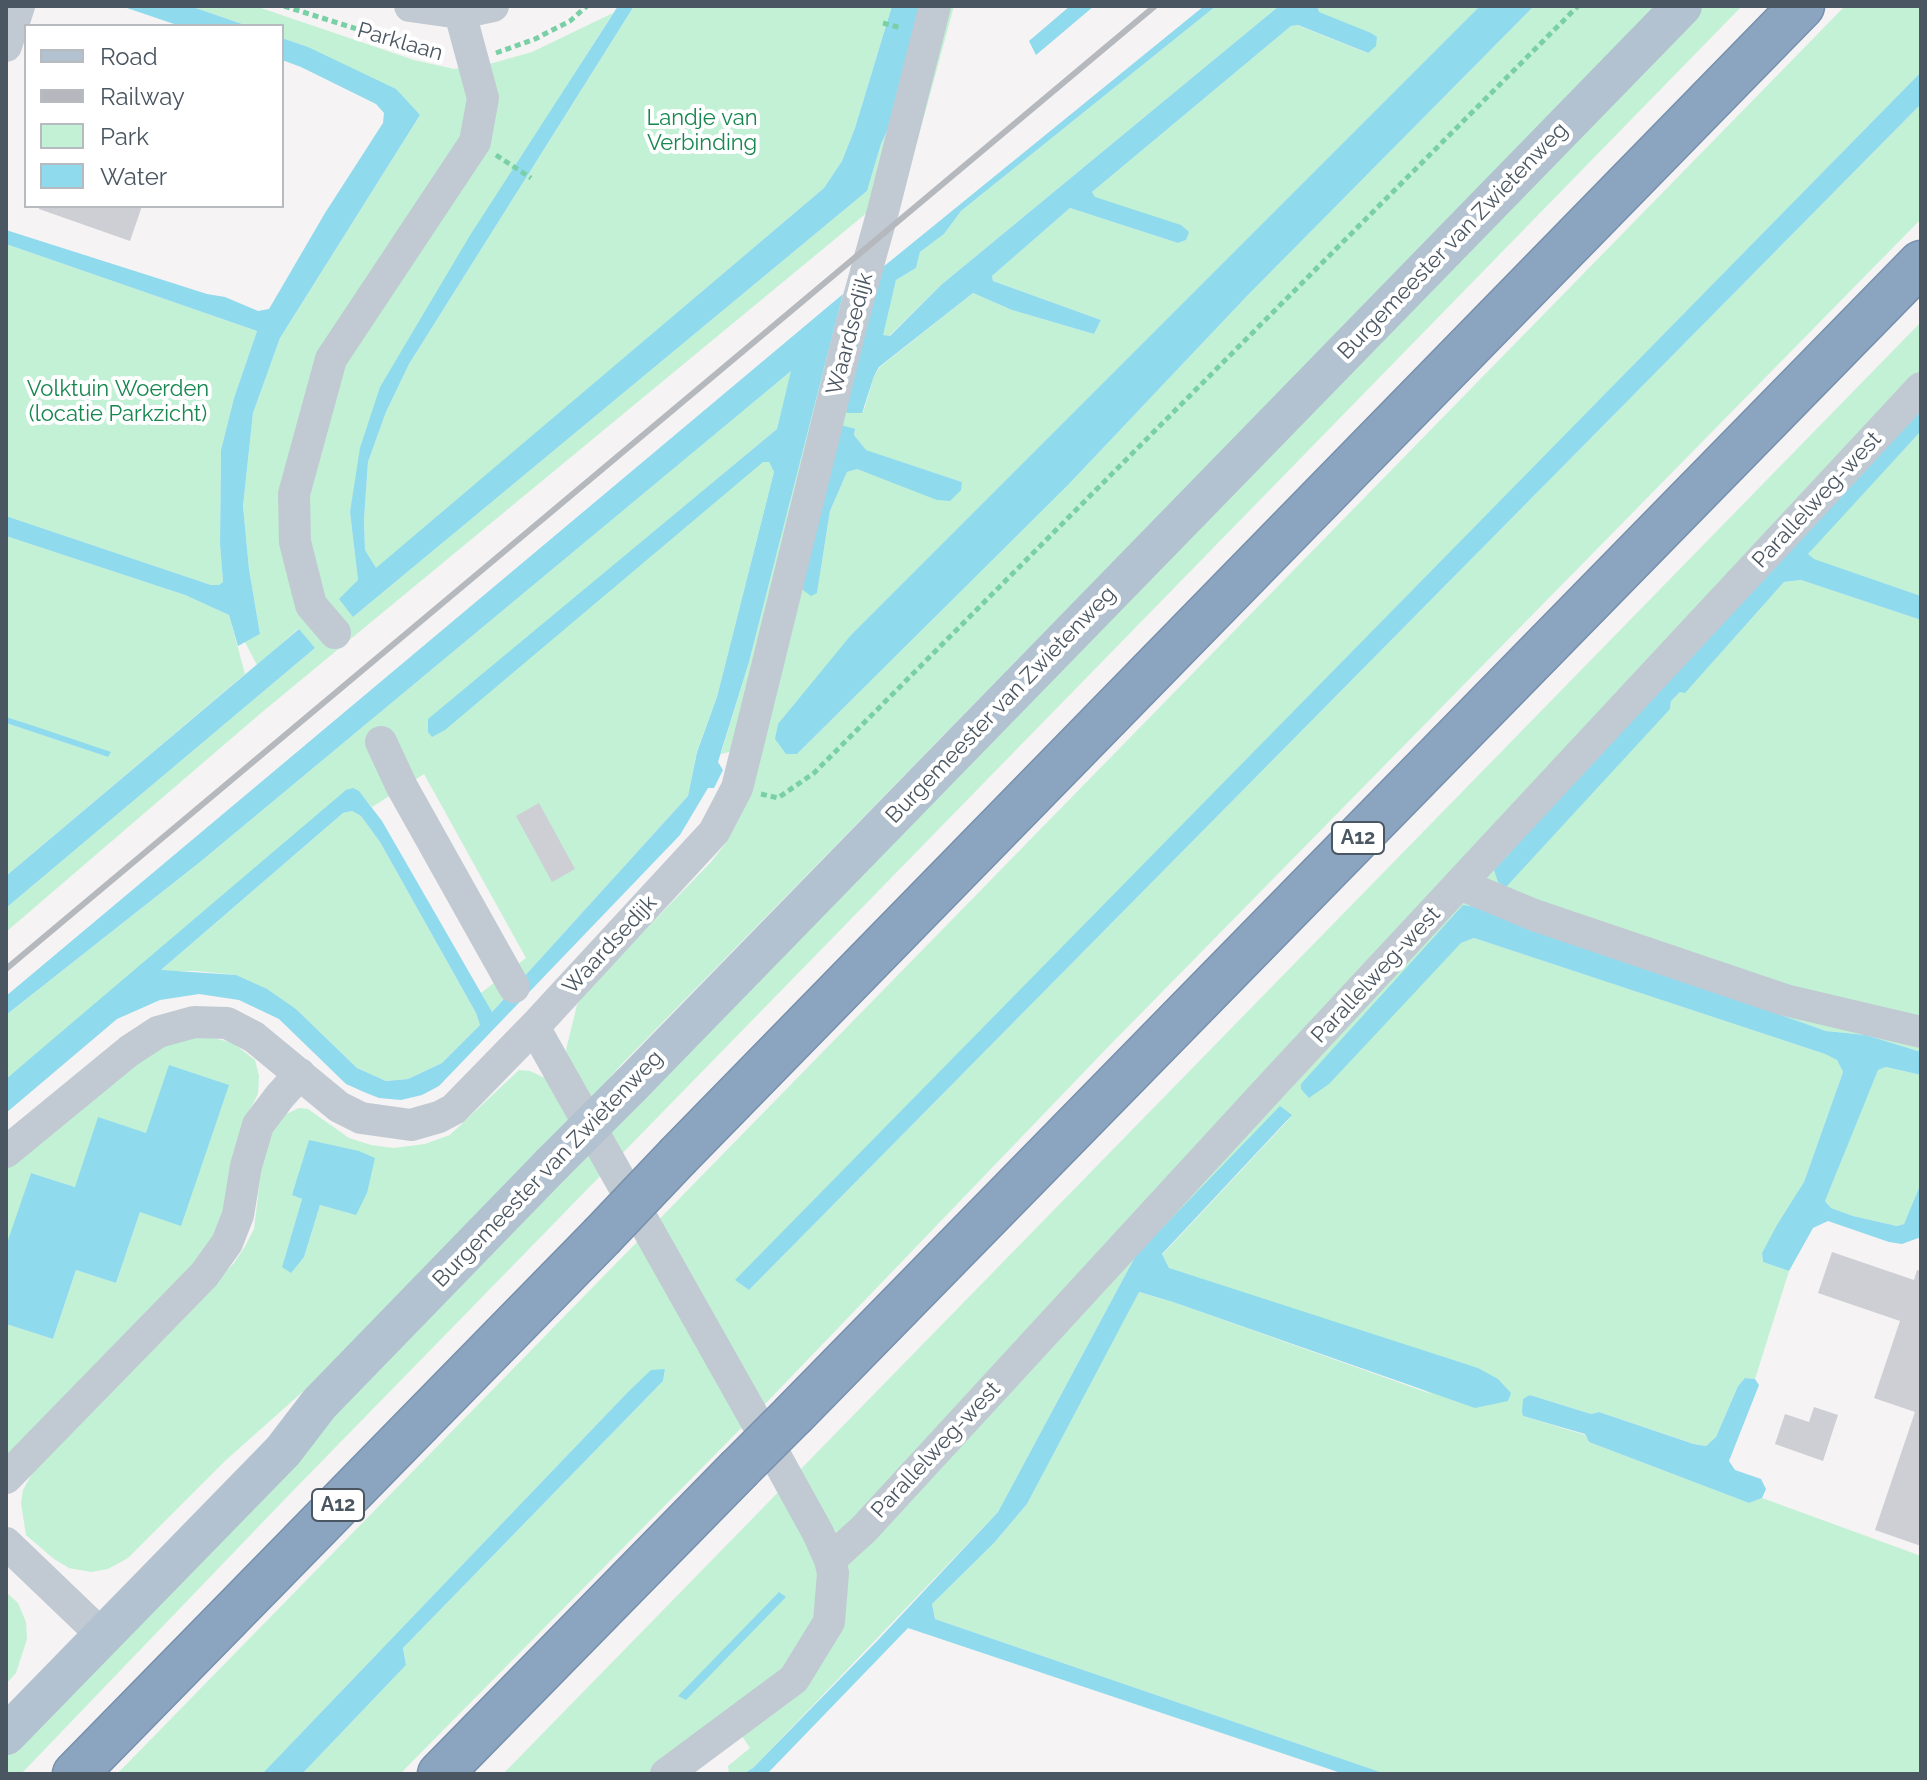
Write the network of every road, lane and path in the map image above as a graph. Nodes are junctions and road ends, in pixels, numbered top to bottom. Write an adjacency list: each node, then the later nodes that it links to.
1 (19, 6): 11 (street)
2 (284, 6): 12 (path, Parklaan)
3 (410, 6): 10 (street, Parklaan)
4 (493, 6): 10 (street, Parklaan)
5 (587, 6): 12 (path)
6 (935, 6): 19 (street, Waardsedijk)
7 (1578, 6): 19 (path)
8 (1682, 6): 29 (main road, Burgemeester van Zwietenweg, bridge)
9 (1802, 6): 33 (highway, A12, bridge)
10 (460, 13): 12 (street)
11 (6, 46)
12 (472, 58): 17 (street)
13 (502, 159): 14 (path)
14 (531, 178)
15 (1921, 263): 34 (highway, A12, bridge)
16 (1921, 388): 20 (street, Parallelweg-west)
17 (335, 633)
18 (381, 742): 21 (street)
19 (737, 788): 22 (street, Waardsedijk)
20 (1462, 885): 23 (street); 28 (street, Parallelweg-west)
21 (514, 987)
22 (534, 1027): 24 (street); 28 (street)
23 (1921, 1032)
24 (300, 1074): 25 (street); 26 (street)
25 (6, 1152)
26 (6, 1478)
27 (6, 1543): 29 (street)
28 (830, 1560): 32 (street)
29 (93, 1627): 30 (main road, Burgemeester van Zwietenweg); 31 (main road, Burgemeester van Zwietenweg)
30 (6, 1697)
31 (6, 1735)
32 (679, 1772)
33 (75, 1774)
34 (440, 1774)

